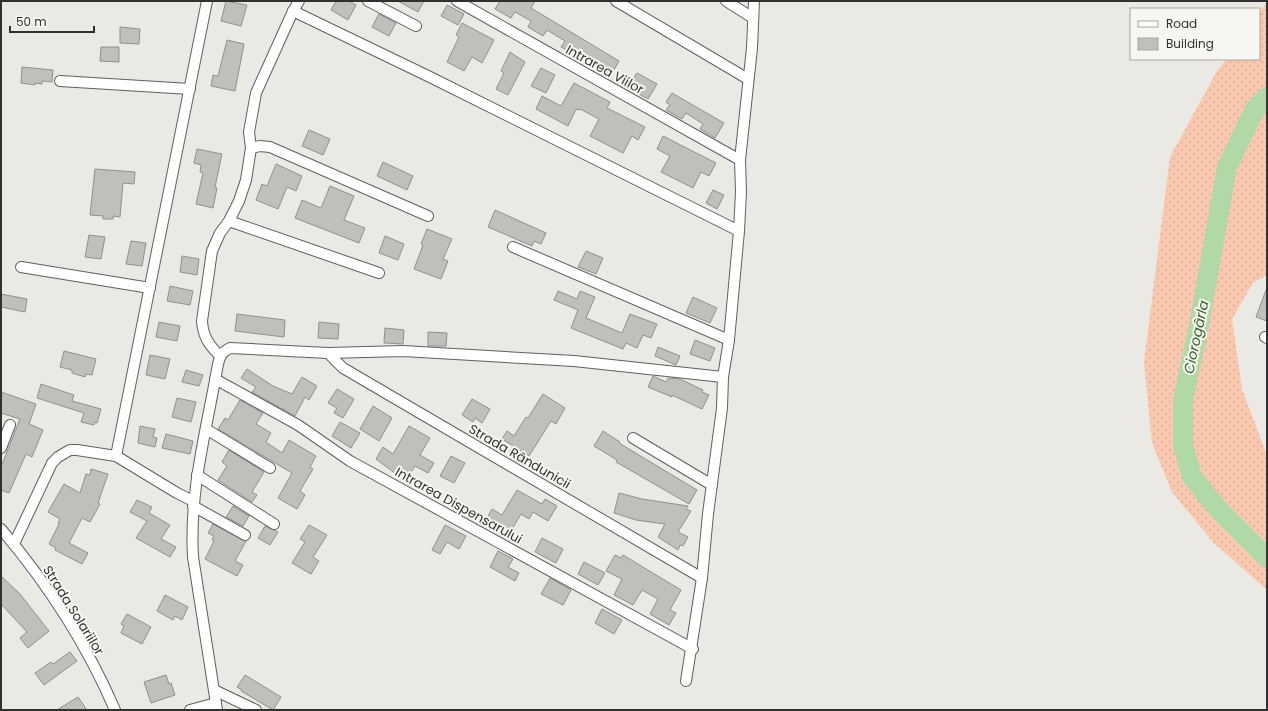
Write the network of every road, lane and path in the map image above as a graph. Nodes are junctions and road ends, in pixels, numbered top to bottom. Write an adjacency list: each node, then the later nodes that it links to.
1 (207, 1): 13 (street)
2 (299, 1): 8 (street)
3 (368, 1): 10 (street)
4 (457, 1): 15 (street, Intrarea Viilor)
5 (616, 1): 11 (street)
6 (726, 1): 9 (street)
7 (754, 1): 9 (street)
8 (292, 11): 14 (street); 18 (street)
9 (753, 18): 11 (street)
10 (416, 26)
11 (748, 79): 15 (street)
12 (60, 81): 13 (street)
13 (190, 89): 22 (street)
14 (251, 148): 16 (street); 17 (street)
15 (740, 160): 18 (street)
16 (428, 216)
17 (229, 222): 21 (street); 25 (street)
18 (739, 231): 23 (street)
19 (513, 247): 23 (street)
20 (21, 267): 22 (street)
21 (379, 273)
22 (150, 288): 32 (street)
23 (729, 340): 26 (street)
24 (328, 353): 25 (street); 26 (street); 41 (street, Strada Rândunicii)
25 (220, 356): 27 (street)
26 (723, 377): 35 (street)
27 (215, 379): 29 (street); 42 (street, Intrarea Dispensarului)
28 (10, 425): 31 (street)
29 (206, 429): 33 (street); 34 (street)
30 (632, 438): 35 (street)
31 (1, 448)
32 (116, 456): 36 (street); 40 (street)
33 (270, 468)
34 (198, 475): 36 (street); 37 (street)
35 (712, 485): 41 (street)
36 (193, 504): 39 (street); 44 (street)
37 (274, 524)
38 (1, 529): 40 (street, Strada Solariilor)
39 (245, 535)
40 (14, 544): 46 (street, Strada Solariilor)
41 (702, 578): 42 (street)
42 (693, 649): 43 (street)
43 (686, 681)
44 (214, 690): 45 (street); 48 (street)
45 (216, 706): 47 (street)
46 (115, 710)
47 (190, 710)
48 (256, 710)

